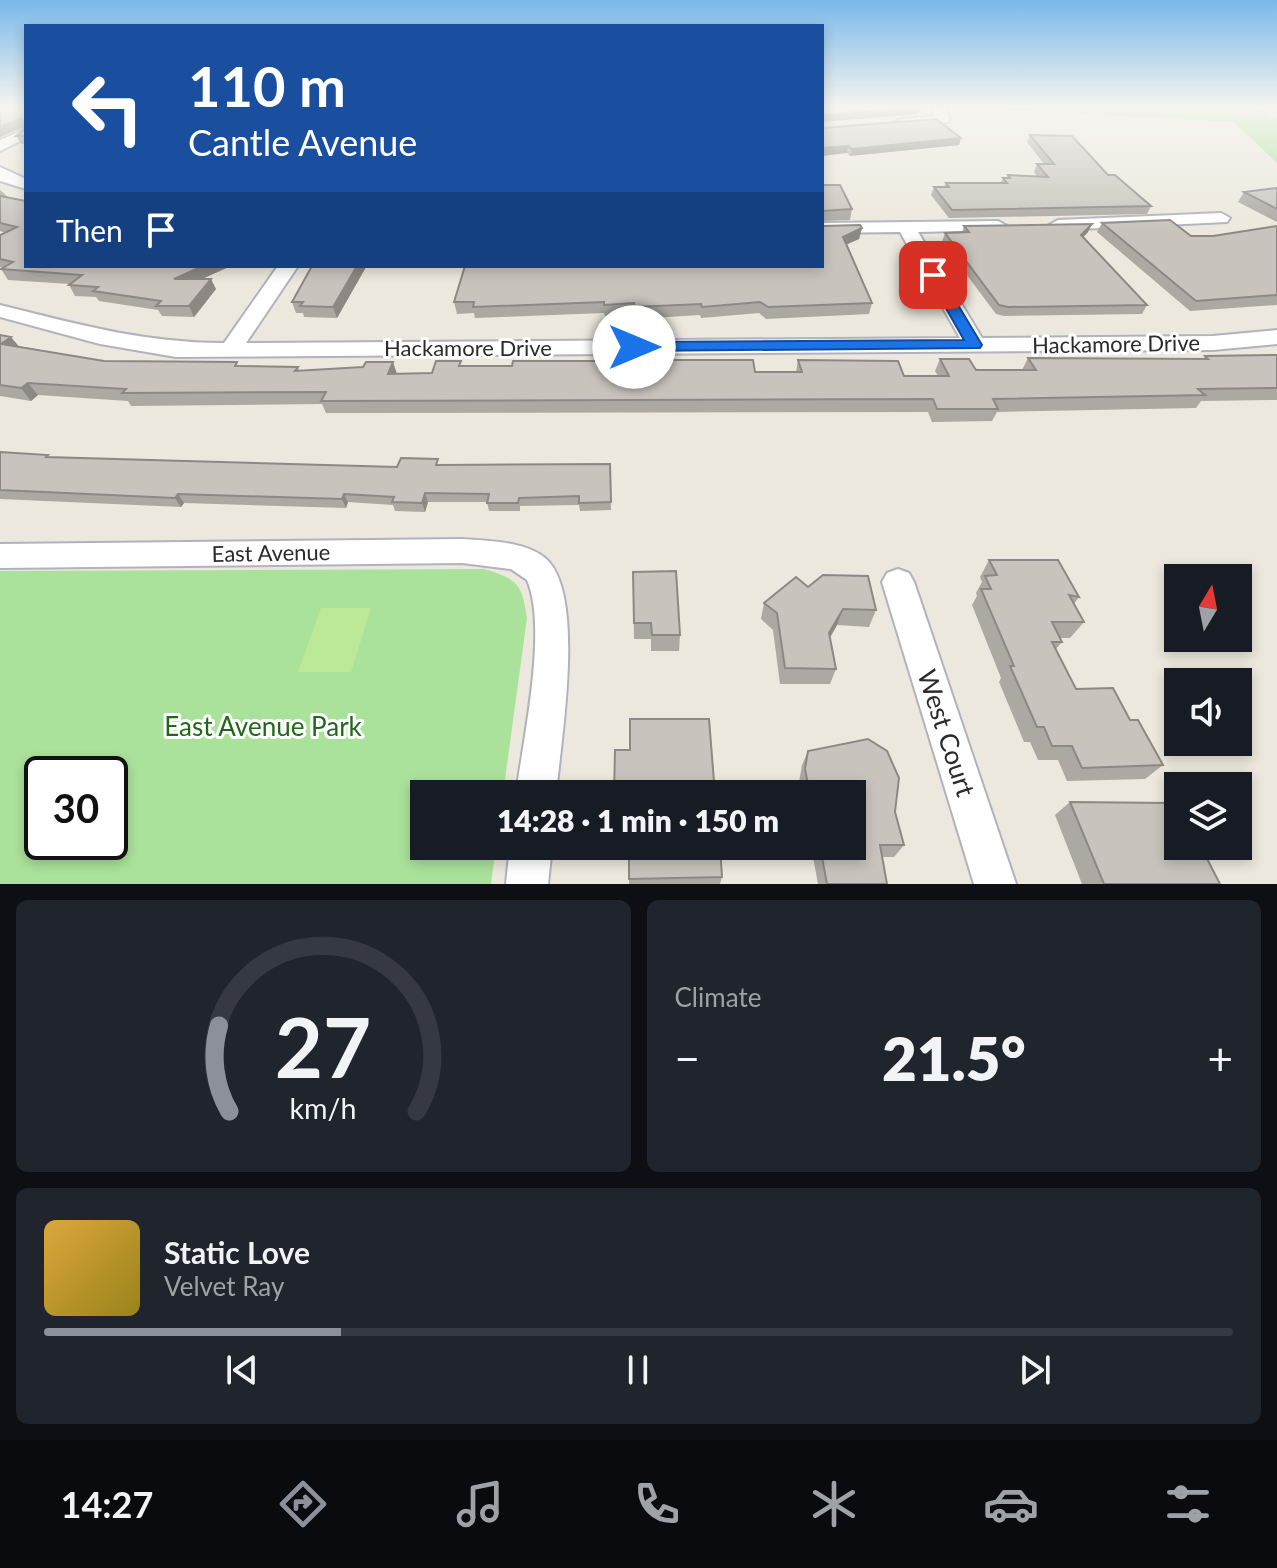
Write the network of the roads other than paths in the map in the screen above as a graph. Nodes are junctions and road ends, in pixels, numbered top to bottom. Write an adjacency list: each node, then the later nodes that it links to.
1 (0, 172): 2 (street)
2 (24, 183)
3 (1221, 218): 5 (street)
4 (1013, 226): 7 (street)
5 (1044, 226)
6 (824, 228): 7 (street)
7 (906, 228): 11 (street)
8 (287, 268): 12 (street)
9 (0, 311): 12 (street, Hackamore Drive)
10 (1277, 337): 11 (street, Hackamore Drive)
11 (975, 345): 12 (street, Hackamore Drive)
12 (231, 349)
13 (0, 556): 15 (street, East Avenue)
14 (898, 582): 18 (street, West Court)
15 (537, 780)
16 (530, 860): 17 (street)
17 (527, 884)
18 (995, 884)

